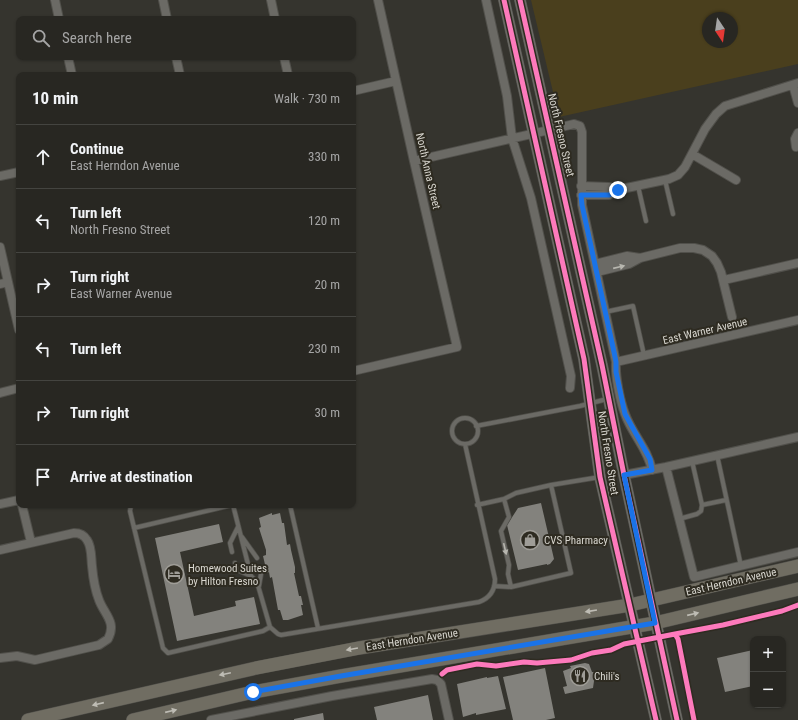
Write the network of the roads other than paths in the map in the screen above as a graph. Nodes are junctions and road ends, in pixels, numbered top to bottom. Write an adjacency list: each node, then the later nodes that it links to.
1 (55, 0): 8 (street)
2 (163, 0): 9 (street)
3 (271, 0): 10 (street)
4 (378, 0): 17 (street, North Anna Street)
5 (486, 0): 24 (street)
6 (504, 0): 22 (main road, North Fresno Street)
7 (520, 0): 21 (main road, North Fresno Street)
8 (58, 16)
9 (166, 16)
10 (274, 16)
11 (69, 60): 14 (street)
12 (177, 60): 15 (street)
13 (285, 60): 16 (street)
14 (71, 72)
15 (179, 72)
16 (287, 72)
17 (396, 81): 19 (street); 27 (street, North Anna Street)
18 (795, 84): 20 (street); 26 (street)
19 (356, 90)
20 (798, 102)
21 (549, 130): 22 (street); 32 (street); 55 (main road, North Fresno Street)
22 (534, 133): 24 (street); 56 (main road, North Fresno Street)
23 (798, 133): 25 (street)
24 (512, 138): 27 (street); 52 (street)
25 (796, 147)
26 (692, 154): 30 (street); 31 (street)
27 (414, 161): 51 (street, North Anna Street)
28 (16, 173): 29 (street)
29 (0, 176)
30 (665, 180): 33 (street); 36 (lane)
31 (736, 180)
32 (581, 186): 34 (street); 35 (street)
33 (638, 186): 34 (street); 37 (lane)
34 (618, 190): 35 (street)
35 (581, 195): 41 (street)
36 (673, 214)
37 (646, 221)
38 (0, 247): 44 (street)
39 (640, 258): 41 (street); 42 (street, one-way to 39); 43 (street)
40 (798, 263): 43 (street)
41 (595, 264): 42 (street)
42 (597, 272): 45 (street)
43 (724, 280): 46 (street)
44 (4, 283): 48 (street)
45 (605, 312): 49 (lane); 50 (street)
46 (732, 317)
47 (798, 320): 49 (street, East Warner Avenue)
48 (16, 321)
49 (644, 356): 50 (street, East Warner Avenue)
50 (616, 362): 63 (street)
51 (356, 370)
52 (570, 388)
53 (16, 389): 54 (street)
54 (0, 393)
55 (609, 398): 56 (lane); 64 (main road, North Fresno Street)
56 (590, 403): 57 (lane); 65 (main road, North Fresno Street)
57 (476, 426): 59 (lane); 59 (lane)
58 (798, 436): 60 (street)
59 (465, 444): 71 (lane)
60 (716, 455): 61 (street); 68 (lane)
61 (692, 461): 62 (street); 72 (lane)
62 (666, 467): 63 (street); 78 (street)
63 (652, 470): 64 (street)
64 (624, 475): 96 (main road, North Fresno Street)
65 (600, 477): 66 (lane); 97 (main road, North Fresno Street)
66 (551, 485): 67 (lane); 93 (lane)
67 (504, 499): 71 (lane); 93 (lane, one-way to 93)
68 (726, 500): 72 (lane); 88 (lane)
69 (16, 501): 70 (street)
70 (0, 504)
71 (477, 505): 92 (lane)
72 (702, 505): 78 (lane)
73 (23, 508): 82 (street)
74 (130, 508): 80 (lane)
75 (219, 508): 80 (lane)
76 (233, 508): 79 (lane)
77 (291, 508): 101 (lane)
78 (679, 519): 88 (street)
79 (238, 527): 81 (lane); 84 (lane)
80 (134, 528): 99 (lane)
81 (240, 535): 86 (lane); 91 (lane)
82 (31, 542): 83 (street); 102 (street)
83 (0, 550)
84 (232, 552)
85 (798, 552): 88 (street)
86 (257, 558)
87 (235, 564): 91 (lane)
88 (741, 566)
89 (798, 566): 96 (main road, East Herndon Avenue)
90 (261, 574): 94 (lane)
91 (251, 576): 94 (lane)
92 (494, 586): 93 (lane); 101 (lane)
93 (511, 587)
94 (259, 589): 99 (lane)
95 (798, 589): 98 (main road, East Herndon Avenue, one-way to 95)
96 (650, 601): 97 (main road, East Herndon Avenue); 98 (main road, North Fresno Street)
97 (630, 605): 100 (main road, North Fresno Street); 103 (main road, East Herndon Avenue, one-way to 103)
98 (655, 623): 100 (main road, East Herndon Avenue); 108 (main road, North Fresno Street)
99 (270, 627): 101 (lane)
100 (635, 627): 104 (main road, East Herndon Avenue, one-way to 100); 107 (main road, North Fresno Street)
101 (318, 628)
102 (0, 658)
103 (28, 720)
104 (133, 720)
105 (211, 720): 106 (street)
106 (449, 720)
107 (656, 720)
108 (677, 720)

